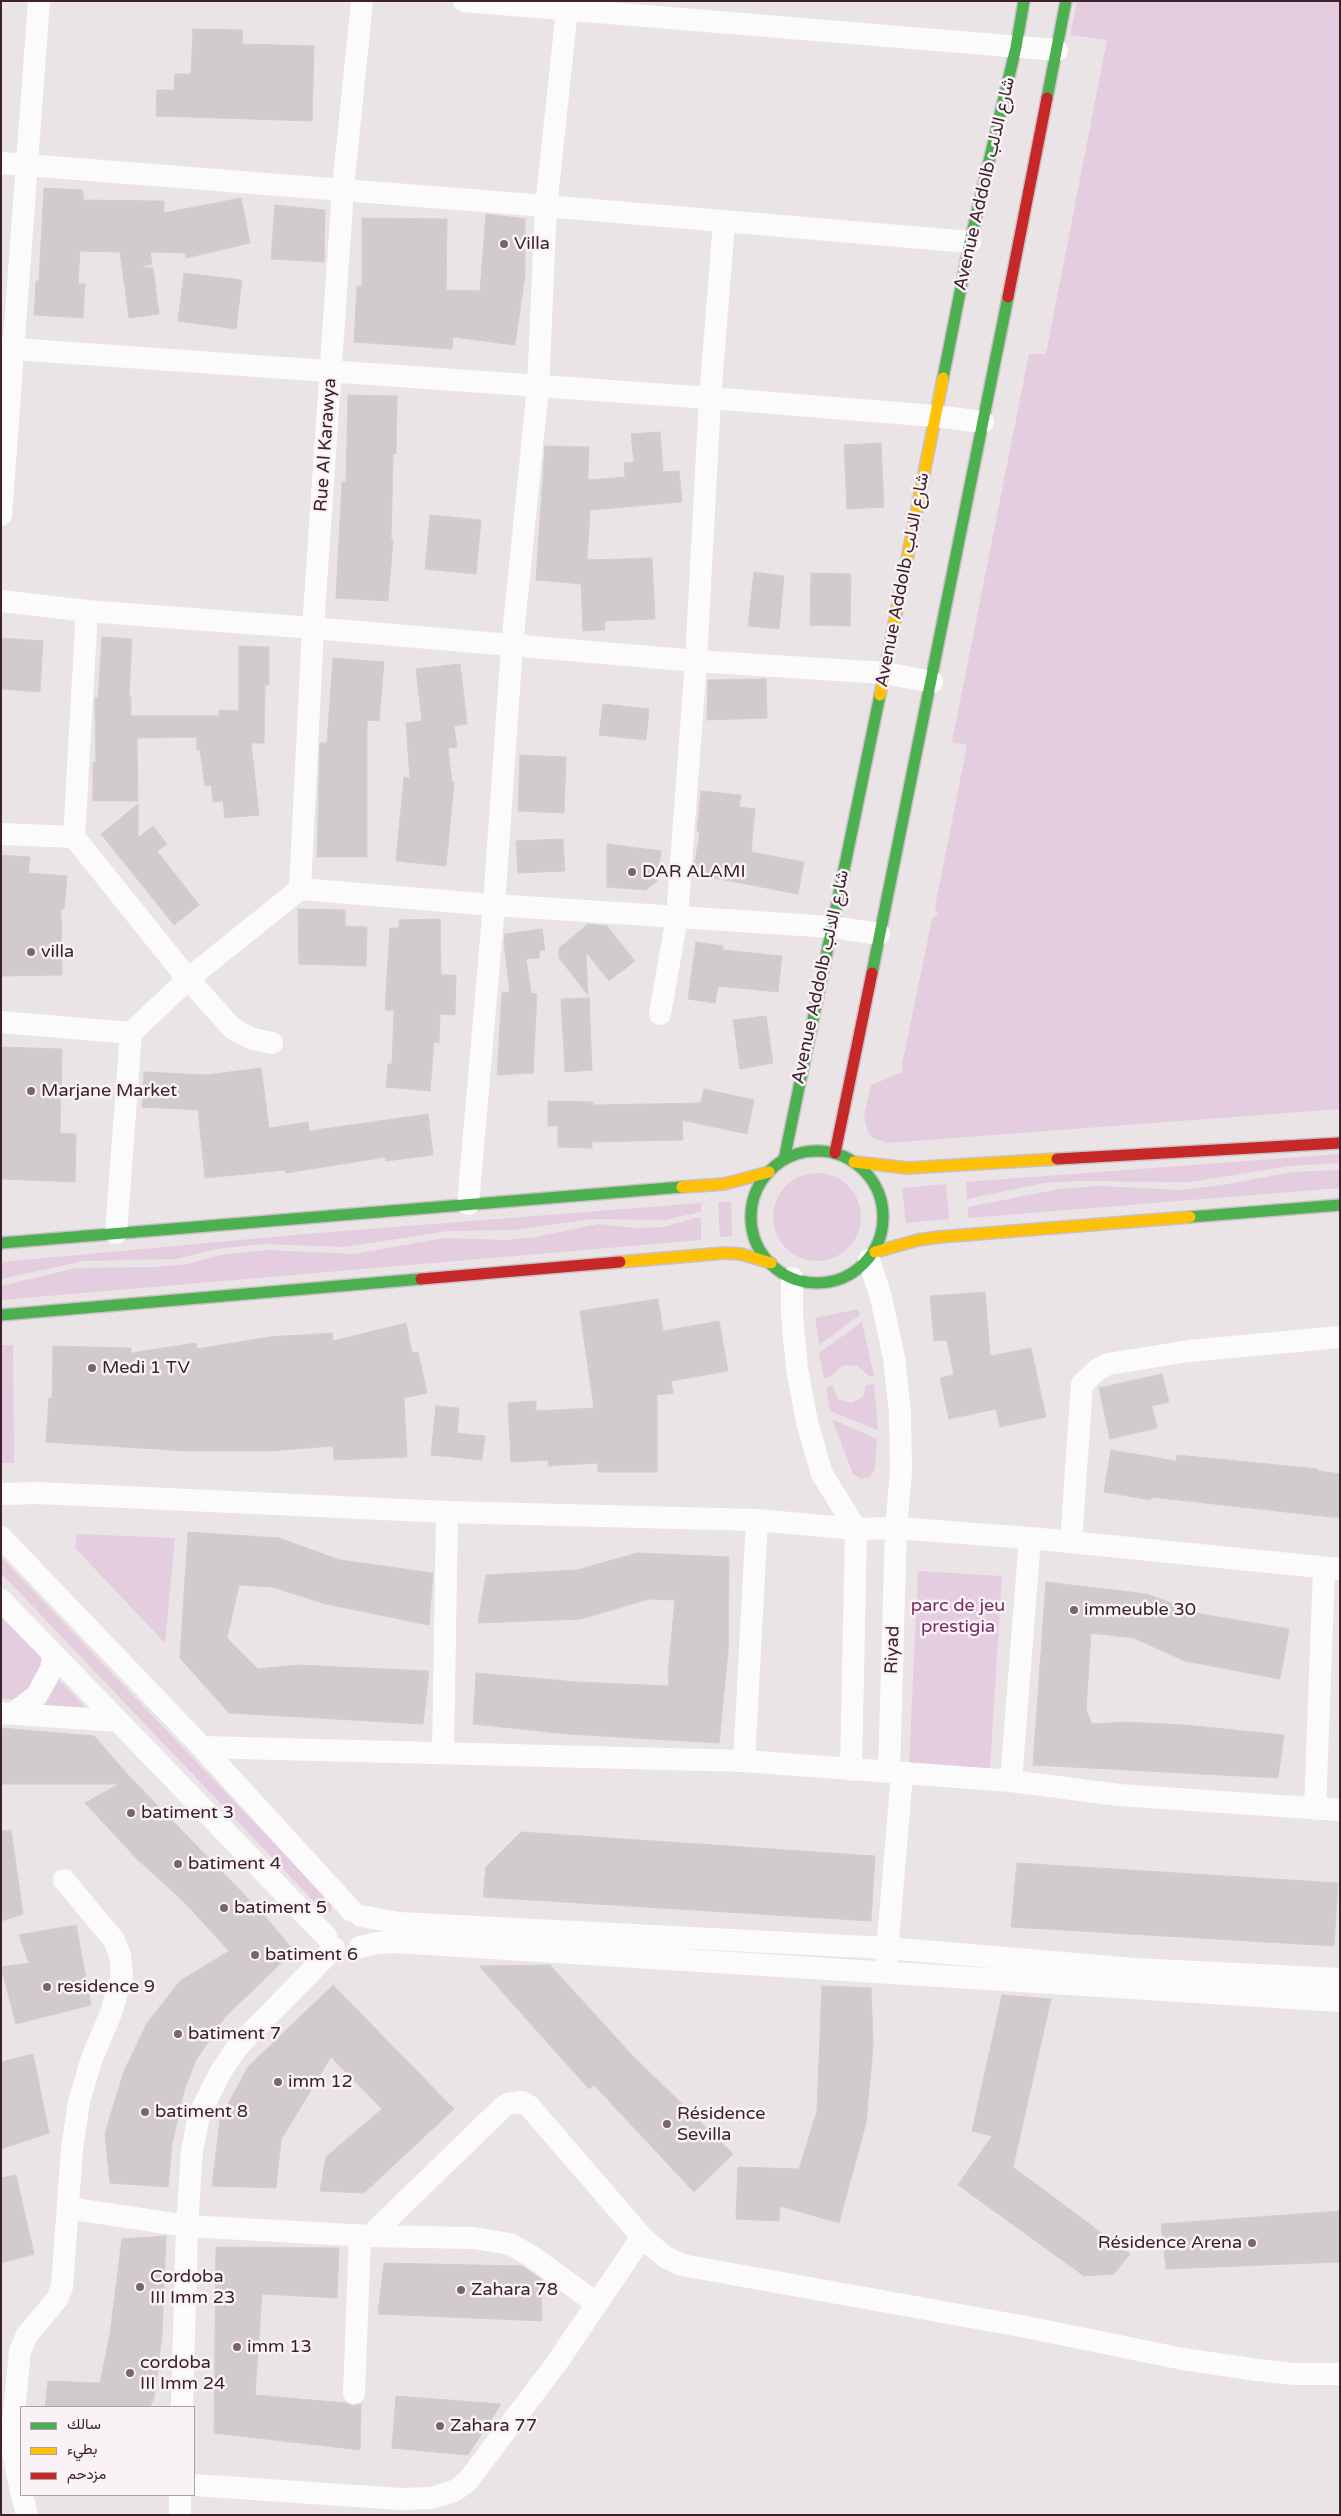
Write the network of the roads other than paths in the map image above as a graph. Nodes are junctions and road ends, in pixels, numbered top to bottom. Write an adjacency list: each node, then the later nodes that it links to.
1 (39, 1): 10 (street)
2 (362, 1): 11 (street, Rue Al Karawya)
3 (464, 1): 6 (street)
4 (1024, 1): 7 (main road, Avenue Addolb شارع الدلب)
5 (1066, 1): 8 (main road)
6 (568, 6): 7 (street); 12 (street)
7 (1016, 47): 8 (street); 14 (main road, Avenue Addolb شارع الدلب)
8 (1057, 50): 20 (main road)
9 (1, 163): 10 (street)
10 (27, 165): 11 (street); 15 (street)
11 (343, 189): 12 (street); 16 (street, Rue Al Karawya)
12 (546, 206): 13 (street); 17 (street)
13 (724, 223): 14 (street); 18 (street)
14 (970, 242): 19 (main road, Avenue Addolb شارع الدلب)
15 (7, 348): 16 (street); 21 (street)
16 (332, 371): 17 (street); 24 (street, Rue Al Karawya)
17 (538, 386): 18 (street); 25 (street)
18 (710, 398): 19 (street); 26 (street)
19 (935, 416): 20 (street); 27 (main road, Avenue Addolb شارع الدلب)
20 (983, 422): 28 (main road)
21 (1, 515)
22 (1, 601): 23 (street)
23 (87, 611): 24 (street); 30 (street)
24 (313, 628): 25 (street); 31 (street, Rue Al Karawya)
25 (512, 646): 26 (street); 32 (street)
26 (696, 661): 27 (street); 33 (street)
27 (885, 673): 28 (street); 34 (main road, Avenue Addolb شارع الدلب)
28 (932, 682): 35 (main road)
29 (1, 834): 30 (street)
30 (74, 837): 36 (street)
31 (300, 888): 32 (street); 36 (street)
32 (494, 905): 33 (street); 46 (street)
33 (677, 917): 34 (street); 37 (street)
34 (832, 927): 35 (street); 43 (main road, Avenue Addolb شارع الدلب)
35 (879, 934): 42 (main road)
36 (188, 979): 39 (street); 40 (street)
37 (660, 1014)
38 (1, 1022): 39 (street)
39 (131, 1033): 48 (street)
40 (272, 1043)
41 (1340, 1143): 44 (main road)
42 (835, 1153): 43 (main road); 44 (main road)
43 (784, 1160): 45 (main road)
44 (854, 1162): 50 (main road)
45 (769, 1172): 46 (main road); 51 (main road)
46 (468, 1204): 48 (main road)
47 (1340, 1205): 50 (main road)
48 (116, 1234): 49 (main road)
49 (1, 1244)
50 (872, 1256): 52 (main road); 58 (street)
51 (771, 1263): 52 (main road); 53 (main road)
52 (792, 1278): 59 (street)
53 (1, 1315)
54 (1340, 1337): 62 (street)
55 (1, 1494): 56 (street)
56 (447, 1512): 57 (street); 69 (street)
57 (757, 1520): 59 (street); 70 (street)
58 (896, 1528): 59 (street); 61 (street); 72 (street, Riyad)
59 (856, 1529): 71 (street)
60 (1, 1537): 68 (street)
61 (1030, 1538): 62 (street); 73 (street)
62 (1071, 1542): 63 (street)
63 (1332, 1568): 74 (street)
64 (1, 1600): 65 (street)
65 (54, 1655): 66 (street); 67 (street)
66 (7, 1713): 67 (street)
67 (118, 1721): 78 (street)
68 (202, 1747): 69 (street); 77 (street)
69 (443, 1753): 70 (street)
70 (744, 1761): 71 (street)
71 (851, 1770): 72 (street)
72 (896, 1773): 73 (street); 80 (street, Riyad)
73 (1011, 1781): 74 (street)
74 (1315, 1809): 75 (street)
75 (1340, 1810)
76 (64, 1880): 84 (street)
77 (357, 1914): 78 (street); 79 (street); 80 (street)
78 (330, 1942): 79 (street); 85 (street)
79 (360, 1947): 81 (street)
80 (887, 1948): 81 (street, Riyad); 82 (street)
81 (885, 1972): 83 (street)
82 (1340, 1979)
83 (1340, 2001)
84 (68, 2208): 85 (street); 92 (street)
85 (187, 2226): 86 (street); 91 (street)
86 (365, 2236): 87 (street); 88 (street); 90 (street)
87 (642, 2238): 88 (street); 89 (street)
88 (596, 2303): 93 (street)
89 (1339, 2373)
90 (354, 2393)
91 (182, 2406)
92 (17, 2484)
93 (195, 2484)
94 (21, 2496): 96 (street)
95 (180, 2496): 97 (street)
96 (27, 2515)
97 (180, 2515)

